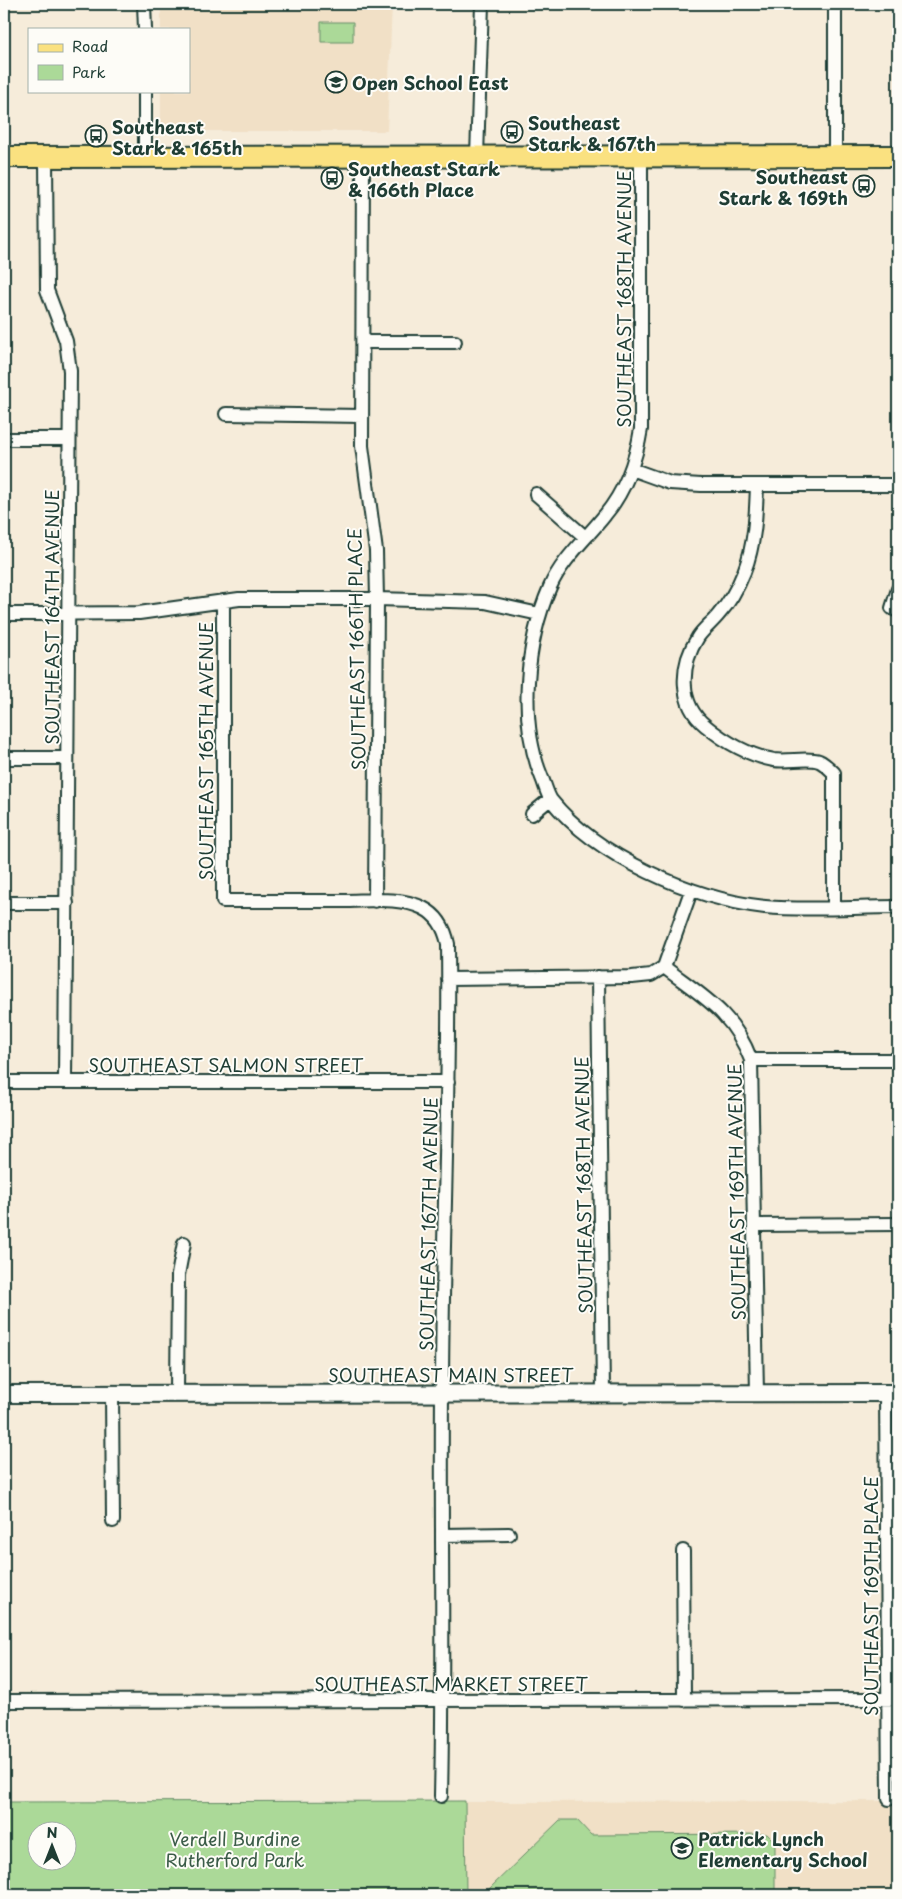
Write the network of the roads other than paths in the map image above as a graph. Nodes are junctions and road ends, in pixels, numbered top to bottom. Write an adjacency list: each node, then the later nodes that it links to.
1 (144, 4): 4 (street)
2 (482, 4): 7 (street)
3 (835, 4): 9 (street)
4 (144, 28)
5 (145, 92): 6 (street)
6 (145, 155): 12 (main road); 13 (main road)
7 (477, 156): 8 (main road); 13 (main road)
8 (641, 156): 9 (main road); 20 (street, SOUTHEAST 168TH AVENUE)
9 (835, 156): 10 (main road)
10 (898, 156)
11 (4, 157): 12 (main road)
12 (46, 157): 19 (street, SOUTHEAST 164TH AVENUE)
13 (363, 157): 14 (street, SOUTHEAST 166TH PLACE)
14 (363, 342): 15 (street); 17 (street, SOUTHEAST 166TH PLACE)
15 (455, 342)
16 (226, 414): 17 (street)
17 (362, 416): 26 (street, SOUTHEAST 166TH PLACE)
18 (4, 439): 19 (street)
19 (69, 439): 30 (street, SOUTHEAST 164TH AVENUE)
20 (631, 469): 21 (street); 24 (street, SOUTHEAST 168TH AVENUE)
21 (757, 486): 22 (street); 41 (street)
22 (898, 486)
23 (536, 494): 24 (street)
24 (585, 537): 31 (street, SOUTHEAST 168TH AVENUE)
25 (898, 589): 28 (street)
26 (377, 599): 27 (street); 31 (street); 37 (street, SOUTHEAST 166TH PLACE)
27 (223, 601): 30 (street); 37 (street, SOUTHEAST 165TH AVENUE)
28 (898, 611)
29 (4, 614): 30 (street)
30 (68, 614): 33 (street, SOUTHEAST 164TH AVENUE)
31 (539, 614): 34 (street, SOUTHEAST 168TH AVENUE)
32 (4, 758): 33 (street)
33 (67, 758): 39 (street, SOUTHEAST 164TH AVENUE)
34 (550, 799): 35 (street); 36 (street, SOUTHEAST 168TH AVENUE)
35 (532, 814)
36 (691, 891): 41 (street, SOUTHEAST 168TH AVENUE); 42 (street)
37 (375, 901): 44 (street, SOUTHEAST 167TH AVENUE)
38 (4, 903): 39 (street)
39 (67, 903): 48 (street, SOUTHEAST 164TH AVENUE)
40 (898, 906): 41 (street, SOUTHEAST 168TH AVENUE)
41 (834, 907)
42 (664, 967): 43 (street); 45 (street, SOUTHEAST 169TH AVENUE)
43 (598, 977): 44 (street); 55 (street, SOUTHEAST 168TH AVENUE)
44 (448, 978): 49 (street, SOUTHEAST 167TH AVENUE)
45 (751, 1060): 46 (street); 51 (street, SOUTHEAST 169TH AVENUE)
46 (898, 1060)
47 (4, 1082): 48 (street, SOUTHEAST SALMON STREET)
48 (65, 1082): 49 (street, SOUTHEAST SALMON STREET)
49 (448, 1082): 54 (street, SOUTHEAST 167TH AVENUE)
50 (898, 1224): 51 (street)
51 (756, 1225): 59 (street, SOUTHEAST 169TH AVENUE)
52 (184, 1243): 53 (street)
53 (177, 1393): 54 (street, SOUTHEAST MAIN STREET); 58 (street, SOUTHEAST MAIN STREET)
54 (442, 1393): 55 (street, SOUTHEAST MAIN STREET); 62 (street, SOUTHEAST 167TH AVENUE)
55 (603, 1393): 59 (street, SOUTHEAST MAIN STREET)
56 (892, 1393): 59 (street, SOUTHEAST MAIN STREET); 64 (street, SOUTHEAST 169TH PLACE)
57 (4, 1394): 58 (street, SOUTHEAST MAIN STREET)
58 (112, 1394): 60 (street)
59 (757, 1394)
60 (113, 1521)
61 (509, 1534): 62 (street)
62 (443, 1536): 66 (street, SOUTHEAST 167TH AVENUE)
63 (683, 1551): 67 (street)
64 (893, 1699): 67 (street, SOUTHEAST MARKET STREET); 69 (street, SOUTHEAST 169TH PLACE)
65 (4, 1700): 66 (street, SOUTHEAST MARKET STREET)
66 (443, 1700): 67 (street, SOUTHEAST MARKET STREET); 68 (street, SOUTHEAST 167TH AVENUE)
67 (684, 1700)
68 (441, 1796)
69 (889, 1798)

